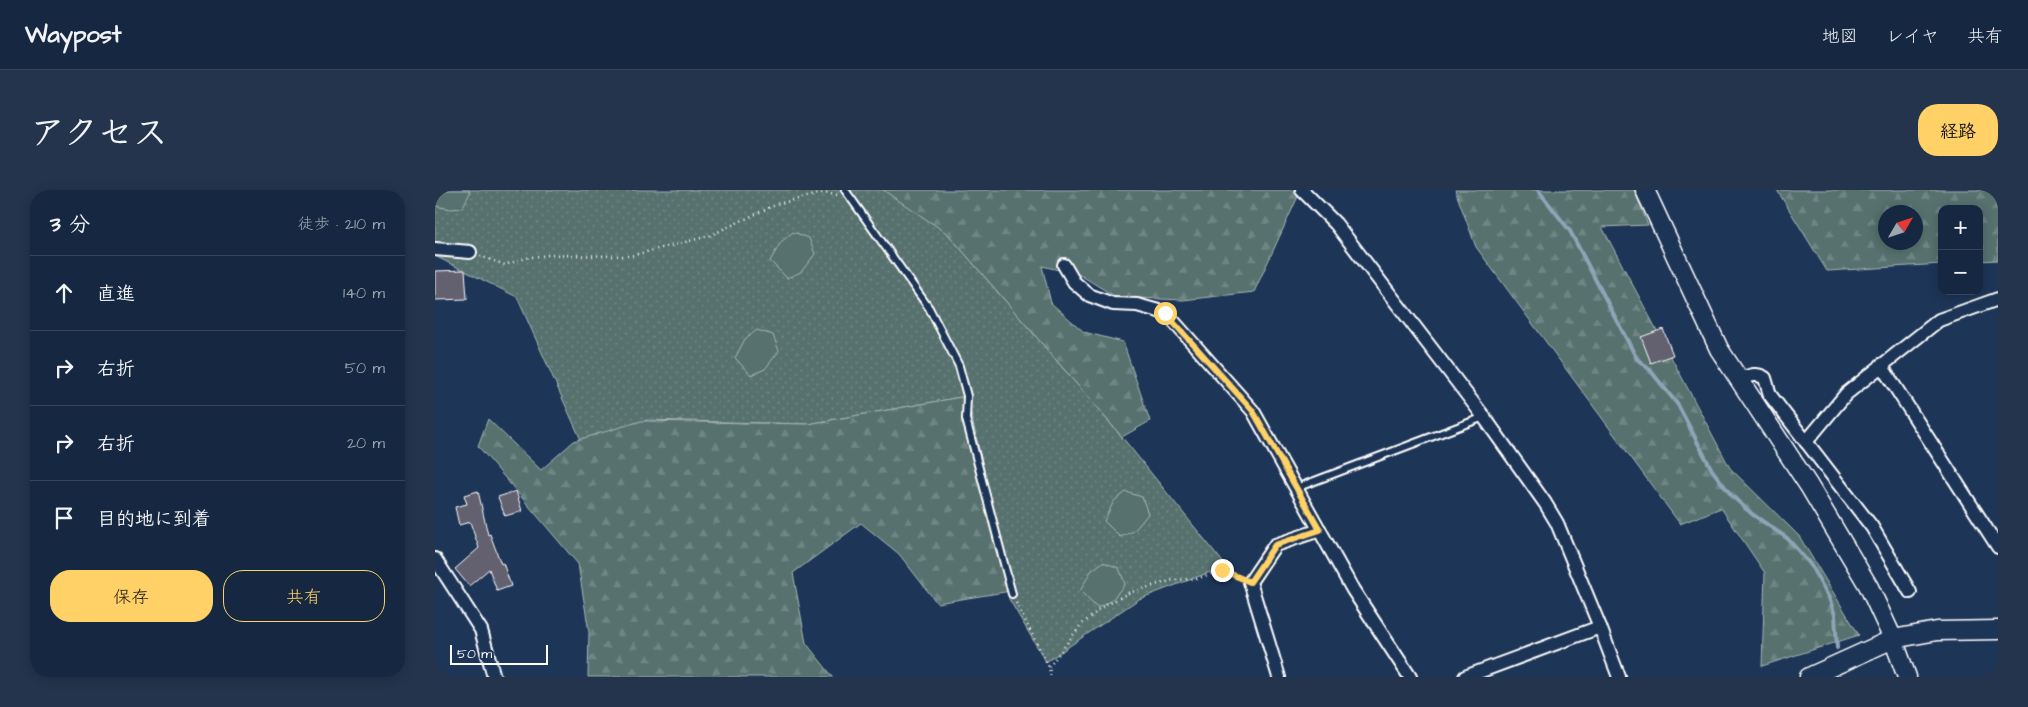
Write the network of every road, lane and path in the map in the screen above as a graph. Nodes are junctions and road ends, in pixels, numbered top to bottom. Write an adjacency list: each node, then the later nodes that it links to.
1 (845, 190): 4 (lane)
2 (1303, 190): 11 (street)
3 (1645, 190): 10 (street)
4 (849, 196): 6 (path); 19 (lane)
5 (435, 249): 6 (street)
6 (470, 252)
7 (1064, 265): 13 (street)
8 (1998, 299): 9 (street)
9 (1881, 365): 12 (street); 15 (street)
10 (1740, 379): 12 (street); 22 (street)
11 (1483, 417): 13 (lane); 20 (street)
12 (1806, 442): 18 (street)
13 (1296, 488): 14 (street)
14 (1320, 530): 17 (street); 27 (street)
15 (1998, 547)
16 (435, 559): 24 (street)
17 (1250, 582): 23 (path); 26 (street)
18 (1910, 592)
19 (1012, 594): 23 (path)
20 (1600, 627): 28 (street); 29 (street)
21 (1998, 630): 22 (street)
22 (1893, 639): 30 (street); 31 (street)
23 (1049, 667): 25 (path)
24 (494, 677)
25 (1051, 677)
26 (1279, 677)
27 (1410, 677)
28 (1465, 677)
29 (1619, 677)
30 (1809, 677)
31 (1907, 677)

